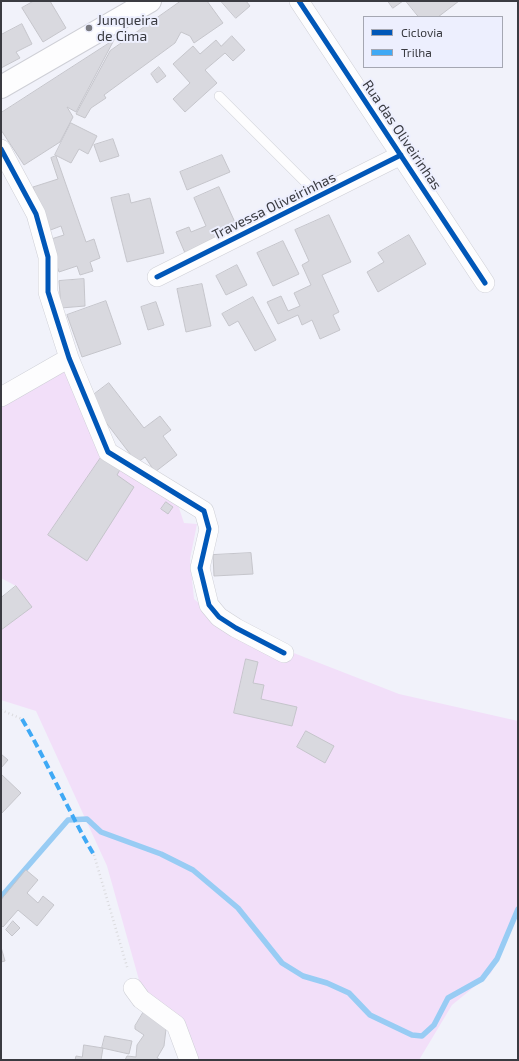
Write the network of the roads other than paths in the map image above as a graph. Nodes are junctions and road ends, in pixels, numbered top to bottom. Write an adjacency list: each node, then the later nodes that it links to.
1 (150, 1): 3 (main road)
2 (299, 1): 6 (street, Rua das Oliveirinhas)
3 (1, 87)
4 (219, 96): 7 (lane)
5 (1, 149): 10 (street)
6 (401, 156): 7 (street, Travessa Oliveirinhas); 9 (street, Rua das Oliveirinhas)
7 (319, 196): 8 (street, Travessa Oliveirinhas)
8 (157, 277)
9 (485, 283)
10 (69, 358): 11 (street); 12 (street)
11 (1, 397)
12 (284, 653)
13 (133, 988): 14 (street)
14 (189, 1060)

